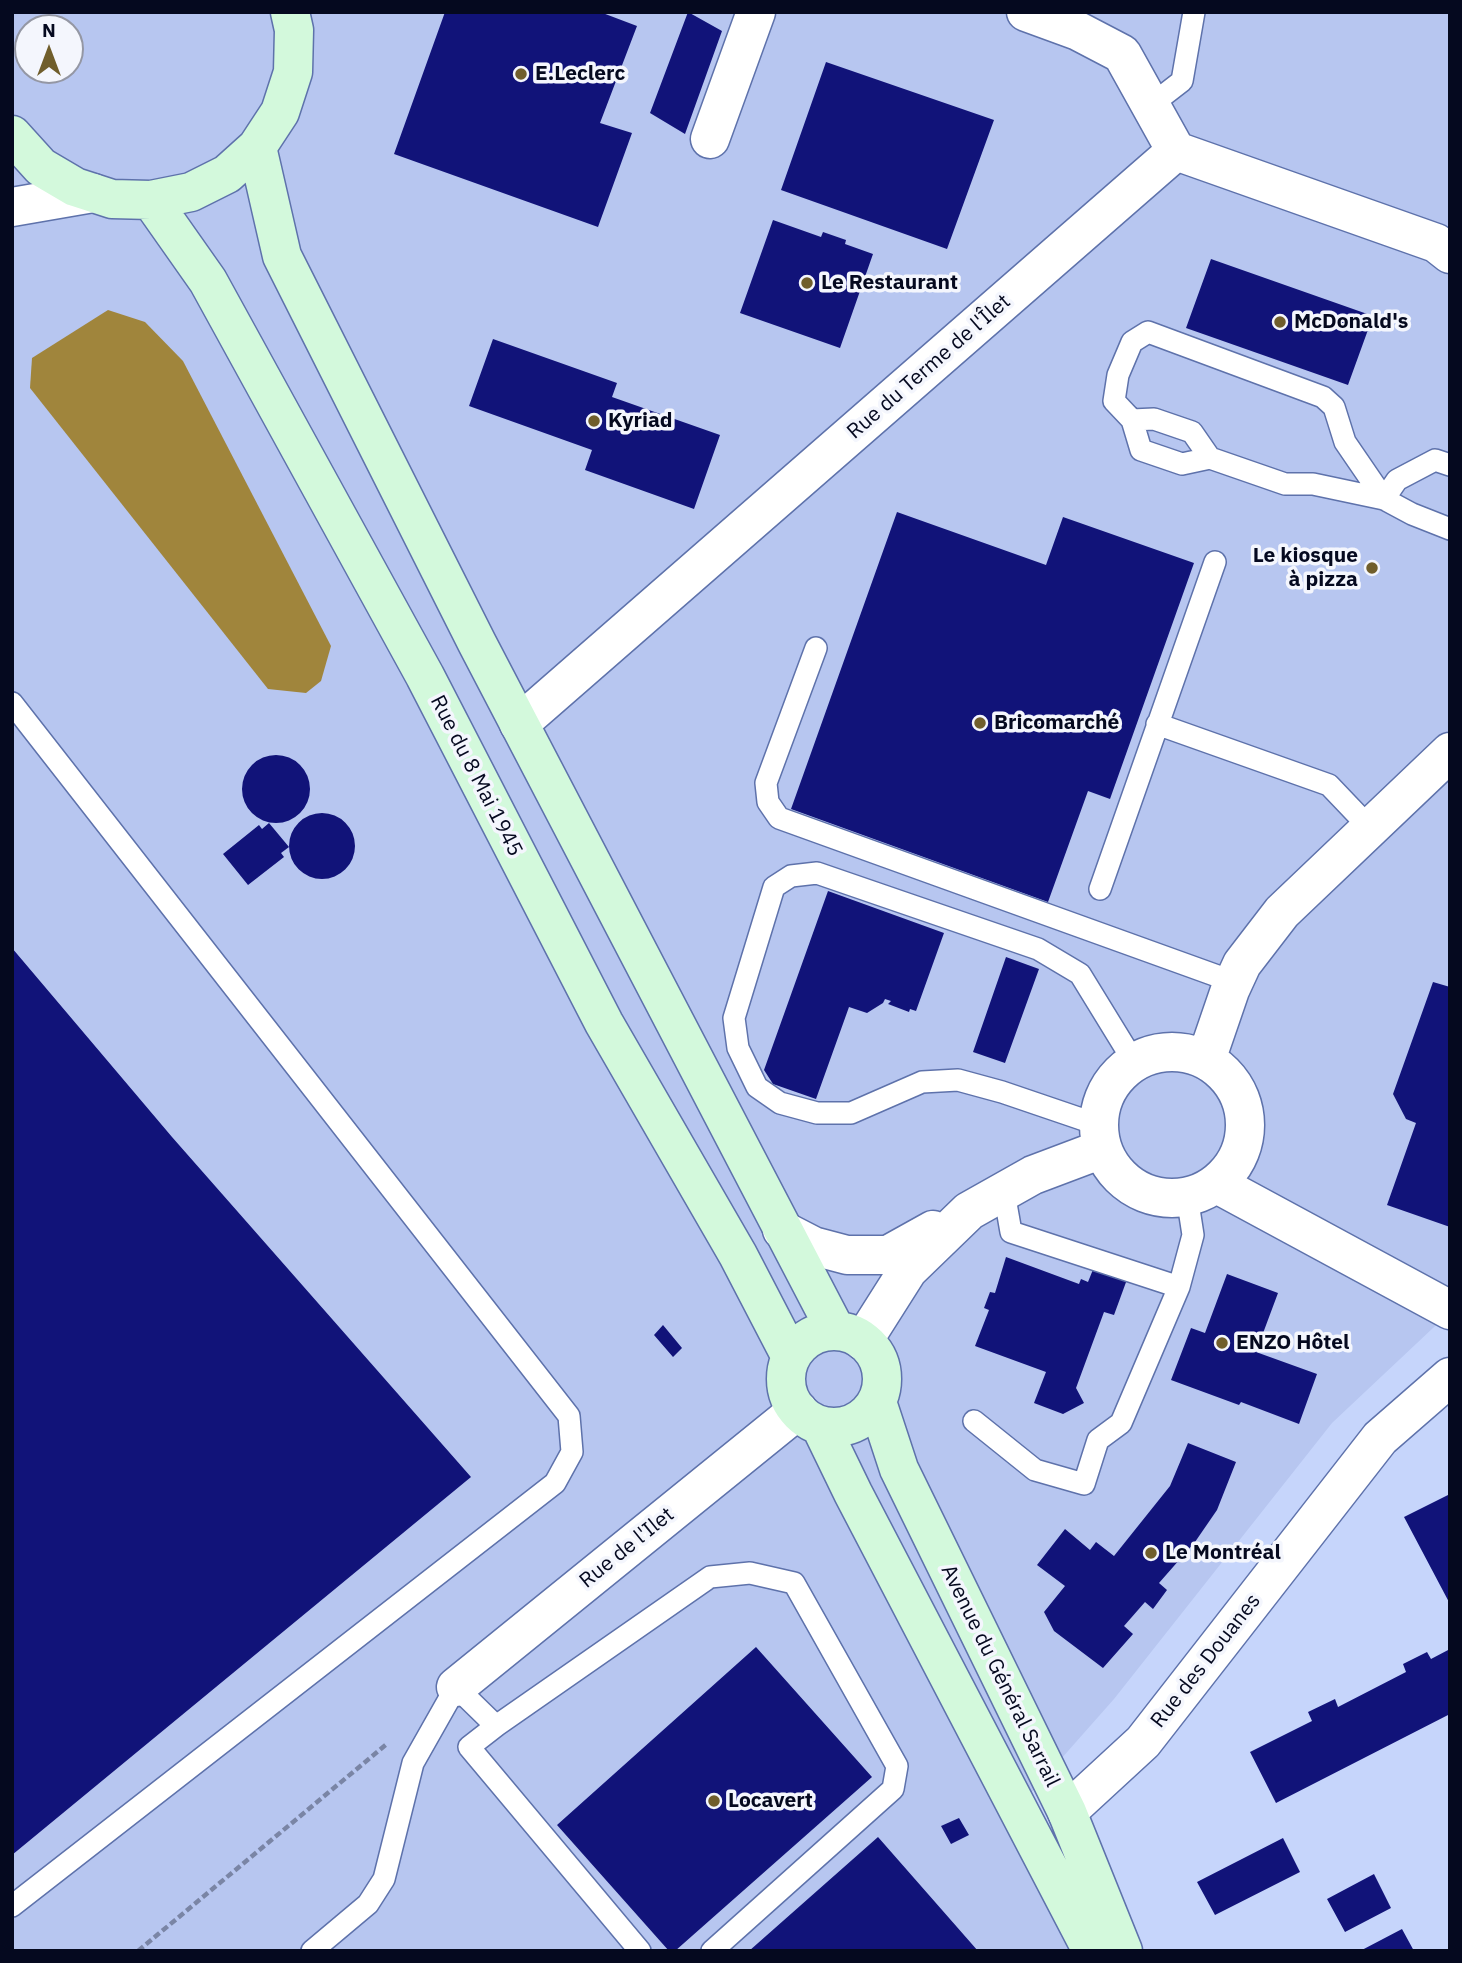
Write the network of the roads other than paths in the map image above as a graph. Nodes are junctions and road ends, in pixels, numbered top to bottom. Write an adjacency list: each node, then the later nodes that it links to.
1 (756, 12): 8 (street)
2 (1026, 12): 5 (street)
3 (1194, 12): 6 (lane)
4 (295, 18): 9 (main road)
5 (1082, 21): 6 (street)
6 (1151, 106): 10 (street)
7 (12, 135): 11 (main road)
8 (710, 139)
9 (257, 147): 12 (main road); 23 (main road)
10 (1176, 151): 14 (street); 23 (street, Rue du Terme de l'Îlet)
11 (93, 193): 12 (main road); 13 (street)
12 (151, 201): 39 (main road, Rue du 8 Mai 1945)
13 (12, 208)
14 (1450, 254)
15 (1132, 420): 16 (lane); 16 (lane); 18 (lane)
16 (1210, 458): 18 (lane)
17 (1450, 465): 18 (lane)
18 (1384, 499): 19 (lane)
19 (1450, 529)
20 (1214, 562): 24 (lane)
21 (816, 648): 28 (lane)
22 (12, 703): 47 (lane)
23 (519, 724): 35 (main road)
24 (1157, 724): 26 (lane); 27 (lane)
25 (1445, 768): 26 (street)
26 (1370, 828): 28 (street)
27 (1100, 889)
28 (1234, 982): 29 (street)
29 (1206, 1060): 30 (street); 32 (street)
30 (1134, 1062): 31 (street); 31 (lane)
31 (1100, 1137): 32 (street); 33 (street)
32 (1202, 1190): 36 (lane); 37 (street)
33 (1004, 1192): 34 (street); 36 (lane)
34 (969, 1211): 35 (street); 38 (street)
35 (782, 1230): 38 (main road)
36 (1179, 1287): 43 (lane)
37 (1450, 1310)
38 (850, 1336): 39 (main road); 41 (main road)
39 (791, 1357): 42 (main road)
40 (1450, 1377): 46 (street, Rue des Douanes)
41 (877, 1402): 42 (main road); 46 (main road, Avenue du Général Sarrail)
42 (809, 1417): 44 (street, Rue de l'Ilet); 51 (main road, Avenue du Général Sarrail)
43 (974, 1421)
44 (456, 1687): 45 (lane); 48 (lane)
45 (496, 1726): 49 (lane); 50 (lane)
46 (1067, 1812): 52 (main road, Avenue du Général Sarrail)
47 (12, 1906)
48 (312, 1951)
49 (640, 1951)
50 (712, 1951)
51 (1092, 1951)
52 (1123, 1951)

